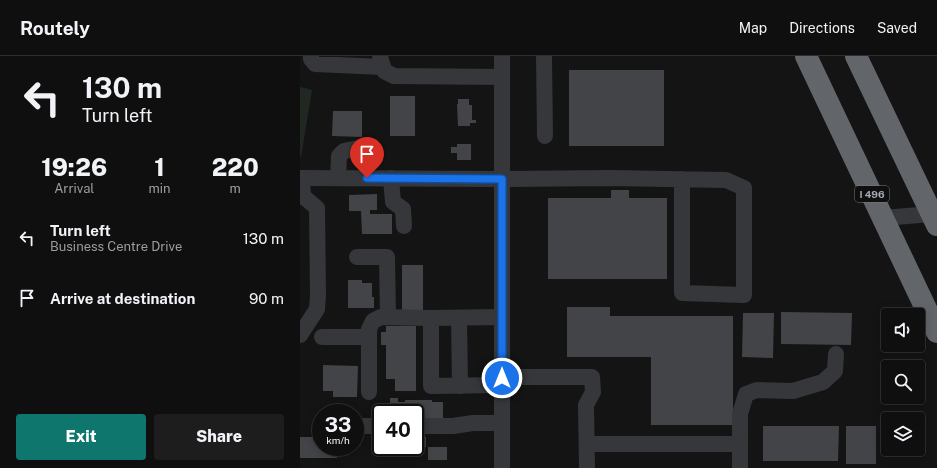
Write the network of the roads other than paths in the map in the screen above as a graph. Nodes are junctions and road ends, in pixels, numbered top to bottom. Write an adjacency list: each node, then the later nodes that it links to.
1 (311, 56): 6 (street)
2 (502, 56): 7 (street)
3 (544, 56): 8 (street)
4 (806, 56): 15 (highway, I 496)
5 (856, 56): 16 (highway)
6 (382, 61): 7 (street)
7 (502, 77): 13 (street)
8 (545, 136)
9 (368, 146): 11 (street)
10 (301, 178): 11 (street); 24 (street)
11 (338, 178): 12 (street)
12 (391, 178): 13 (street); 17 (street)
13 (502, 179): 14 (street); 20 (street)
14 (682, 179): 14 (street)
15 (883, 218): 16 (street); 23 (highway, I 496)
16 (934, 220)
17 (404, 226)
18 (357, 257): 19 (street)
19 (388, 317): 21 (street); 26 (street)
20 (502, 317): 22 (street); 28 (street)
21 (431, 318): 22 (street); 29 (street)
22 (459, 318): 29 (street)
23 (937, 332)
24 (300, 335)
25 (322, 337): 26 (street)
26 (369, 337): 30 (street)
27 (836, 354): 36 (street)
28 (502, 381): 29 (street); 31 (street); 35 (street)
29 (460, 386)
30 (369, 392)
31 (502, 423): 34 (street); 37 (street)
32 (364, 426): 33 (street)
33 (372, 426)
34 (424, 426)
35 (587, 444): 36 (street); 38 (street)
36 (740, 444): 39 (street)
37 (502, 468)
38 (587, 468)
39 (740, 468)

